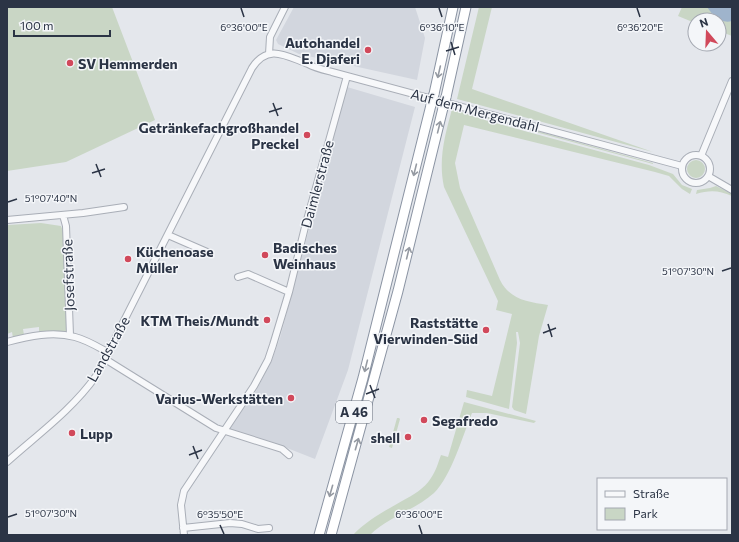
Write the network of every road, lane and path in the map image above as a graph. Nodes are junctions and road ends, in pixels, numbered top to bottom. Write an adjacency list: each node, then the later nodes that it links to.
1 (285, 7): 4 (street)
2 (453, 7): 26 (highway, A 46, one-way to 26, bridge)
3 (466, 7): 27 (highway, A 46, one-way to 3, bridge)
4 (269, 54): 5 (street, Auf dem Mergendahl); 14 (street, Landstraße)
5 (347, 76): 8 (street, Auf dem Mergendahl); 17 (street, Daimlerstraße)
6 (732, 81): 7 (street)
7 (700, 156): 8 (street); 9 (street)
8 (682, 166): 9 (street)
9 (708, 176): 10 (street)
10 (732, 190)
11 (124, 207): 12 (street)
12 (63, 215): 13 (street); 18 (street, Josefstraße)
13 (7, 220)
14 (168, 234): 15 (street); 20 (street, Landstraße)
15 (207, 252)
16 (238, 277): 17 (street)
17 (289, 292): 21 (street, Daimlerstraße)
18 (70, 336): 19 (street); 20 (street)
19 (7, 342)
20 (107, 356): 21 (street); 23 (street, Landstraße)
21 (223, 431): 22 (street); 25 (street, Daimlerstraße)
22 (289, 455)
23 (7, 462)
24 (269, 528): 25 (street)
25 (183, 532)
26 (318, 535)
27 (331, 535)

